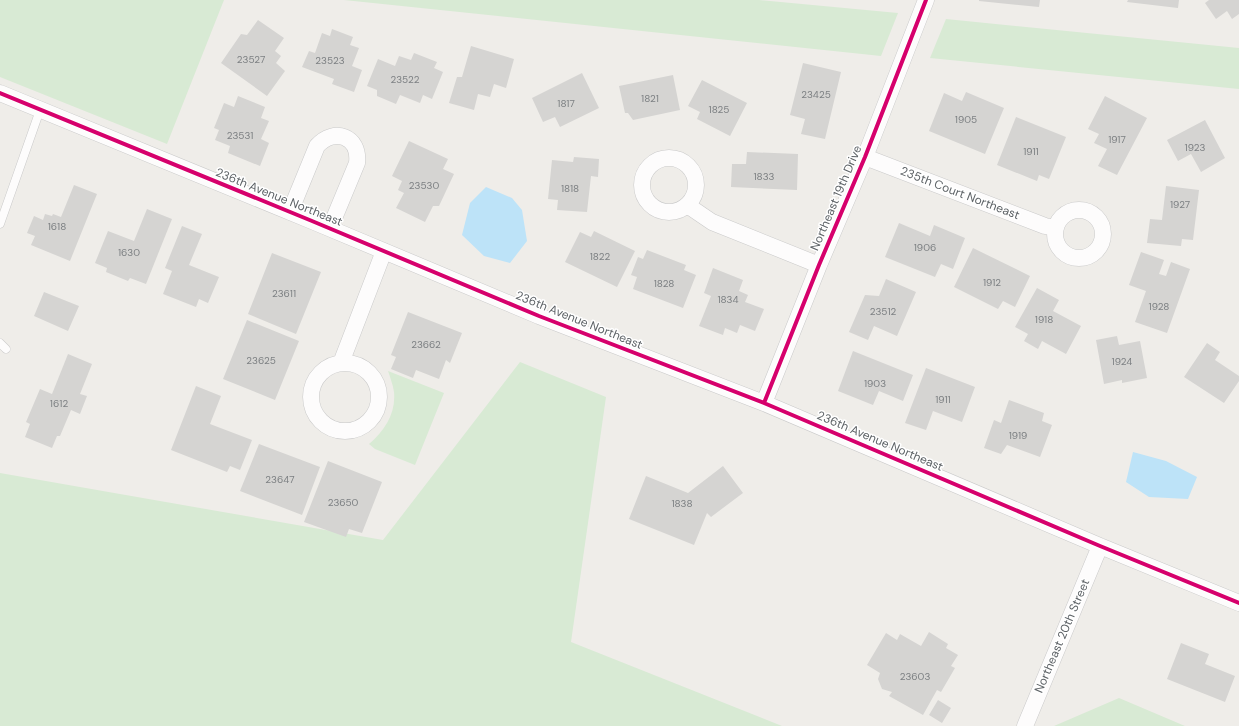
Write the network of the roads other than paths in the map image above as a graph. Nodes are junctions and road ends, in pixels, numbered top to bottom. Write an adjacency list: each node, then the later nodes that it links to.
1 (926, 0): 4 (street, Northeast 19th Drive)
2 (0, 93): 3 (street, 236th Avenue Northeast)
3 (40, 110): 6 (street, 236th Avenue Northeast); 7 (lane)
4 (865, 157): 9 (street, 235th Court Northeast); 11 (street, Northeast 19th Drive)
5 (687, 205): 11 (street)
6 (290, 212): 8 (street, 236th Avenue Northeast); 8 (street)
7 (0, 224)
8 (330, 228): 10 (street, 236th Avenue Northeast)
9 (1056, 228)
10 (384, 251): 12 (street); 13 (street, 236th Avenue Northeast)
11 (819, 265): 13 (street, Northeast 19th Drive)
12 (341, 363): 12 (street)
13 (764, 403): 14 (street, 236th Avenue Northeast)
14 (1100, 546): 15 (street, 236th Avenue Northeast); 16 (street, Northeast 20th Street)
15 (1239, 602)
16 (1025, 726)

